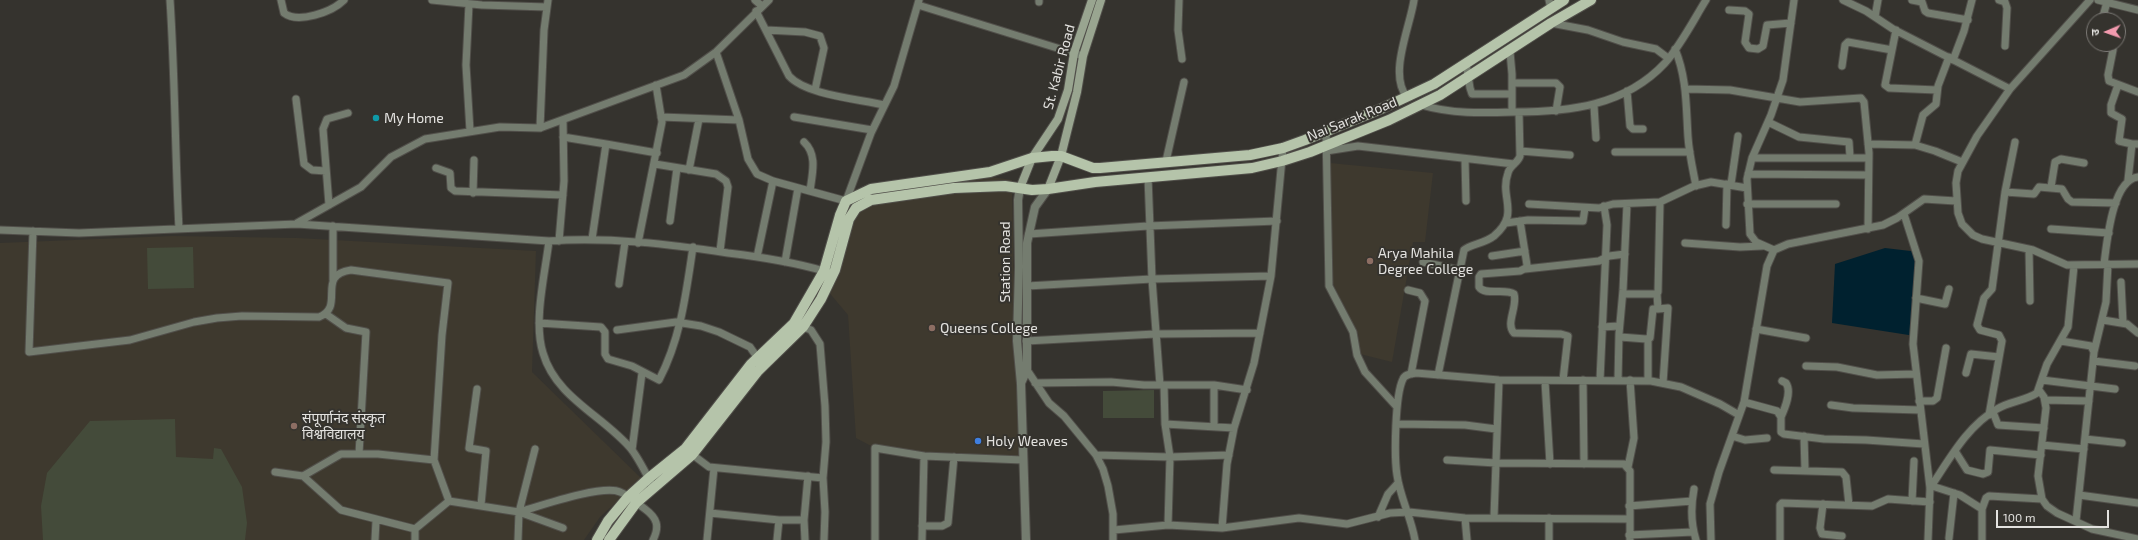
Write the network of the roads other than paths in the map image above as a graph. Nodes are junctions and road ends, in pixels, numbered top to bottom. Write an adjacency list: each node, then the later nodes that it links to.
1 (170, 0): 157 (street)
2 (281, 0): 3 (street)
3 (344, 0)
4 (432, 0): 22 (street)
5 (755, 0): 28 (street)
6 (769, 0): 28 (street)
7 (1092, 0): 45 (main road, St. Kabir Road)
8 (1102, 0): 46 (main road, St. Kabir Road)
9 (1179, 0): 48 (street)
10 (1414, 0): 64 (street)
11 (1564, 0): 27 (main road, Nai Sarak Road)
12 (1591, 0): 35 (main road, Nai Sarak Road)
13 (1706, 0): 40 (street)
14 (1794, 0): 36 (street)
15 (1843, 0): 33 (street)
16 (1878, 0): 33 (street)
17 (1912, 0): 34 (street)
18 (1972, 0): 34 (street)
19 (2000, 0): 39 (street)
20 (2090, 0): 58 (street)
21 (2098, 0): 23 (street)
22 (454, 1): 26 (street)
23 (2106, 2): 30 (street); 32 (street)
24 (547, 3): 26 (street); 81 (street)
25 (918, 3): 45 (street); 67 (street)
26 (469, 4): 84 (street)
27 (1550, 4): 50 (main road, Nai Sarak Road)
28 (762, 6): 31 (street)
29 (1729, 10): 36 (street)
30 (2138, 10)
31 (756, 12): 37 (street); 42 (street)
32 (2104, 12)
33 (1875, 17): 38 (street)
34 (1968, 20): 49 (street)
35 (1551, 23): 43 (main road, Nai Sarak Road); 47 (street)
36 (1791, 23): 65 (street)
37 (766, 30): 59 (street); 59 (street)
38 (1896, 30): 41 (street); 49 (street)
39 (2006, 46)
40 (1675, 49): 47 (street); 57 (street)
41 (1892, 50): 51 (street); 60 (street)
42 (716, 52): 55 (street); 77 (street)
43 (1510, 52): 52 (main road, Nai Sarak Road); 54 (street)
44 (2114, 52): 56 (street)
45 (1074, 54): 46 (street); 104 (main road, St. Kabir Road)
46 (1083, 56): 102 (main road, St. Kabir Road)
47 (1668, 58): 61 (street)
48 (1182, 59)
49 (1951, 59): 58 (street); 60 (street)
50 (1466, 63): 52 (street); 64 (main road, Nai Sarak Road)
51 (1842, 66)
52 (1468, 78): 63 (street); 68 (main road, Nai Sarak Road)
53 (1184, 82): 110 (street)
54 (1512, 83): 63 (street); 70 (street)
55 (656, 85): 75 (street); 78 (street)
56 (2118, 85): 62 (street); 93 (street)
57 (1686, 89): 65 (street); 99 (street)
58 (2010, 89): 111 (street)
59 (815, 90): 67 (street)
60 (1937, 90): 94 (street)
61 (1627, 91): 69 (street); 82 (street)
62 (2138, 92)
63 (1512, 94): 72 (street)
64 (1407, 97): 73 (main road, Nai Sarak Road)
65 (1778, 97): 79 (street); 92 (street)
66 (296, 99): 117 (street)
67 (884, 105): 83 (street)
68 (1421, 105): 72 (street); 80 (main road, Nai Sarak Road)
69 (1594, 106): 70 (street); 88 (street)
70 (1556, 111): 72 (street)
71 (348, 112): 117 (street)
72 (1516, 112): 97 (street)
73 (1368, 115): 80 (main road); 85 (main road, Nai Sarak Road)
74 (794, 117): 83 (street)
75 (661, 118): 76 (street); 100 (street)
76 (699, 118): 77 (street); 118 (street)
77 (739, 120): 124 (street)
78 (562, 121): 81 (street); 87 (street)
79 (1768, 122): 103 (street); 105 (street)
80 (1373, 127): 96 (main road, Nai Sarak Road)
81 (540, 128): 84 (street)
82 (1643, 129)
83 (872, 130): 138 (street)
84 (470, 131): 145 (street)
85 (1326, 132): 95 (main road, Nai Sarak Road); 96 (street)
86 (1738, 136): 125 (street)
87 (563, 137): 91 (street); 135 (street)
88 (1596, 138)
89 (804, 142): 132 (street)
90 (2015, 142): 133 (street)
91 (606, 144): 100 (street); 164 (street)
92 (1868, 144): 94 (street); 106 (street)
93 (2135, 144): 123 (street)
94 (1915, 145): 111 (street)
95 (1283, 148): 109 (street); 110 (main road, Nai Sarak Road)
96 (1326, 148): 107 (street); 109 (main road, Nai Sarak Road); 257 (street)
97 (1520, 151): 101 (street); 114 (street)
98 (1615, 152): 99 (street)
99 (1690, 152): 126 (street)
100 (656, 153): 113 (street)
101 (1570, 155)
102 (1060, 156): 104 (main road); 110 (main road, Nai Sarak Road); 131 (main road, St. Kabir Road)
103 (1850, 157): 105 (street); 106 (street)
104 (1032, 158): 129 (main road, St. Kabir Road); 138 (main road)
105 (1752, 158): 119 (street)
106 (1868, 158): 120 (street)
107 (1465, 159): 114 (street); 136 (street)
108 (474, 160): 134 (street)
109 (1282, 161): 121 (main road, Nai Sarak Road); 150 (street)
110 (1166, 162)
111 (1962, 162): 137 (street)
112 (2084, 163): 127 (street)
113 (654, 164): 116 (street); 169 (street)
114 (1514, 164): 152 (street)
115 (436, 168): 134 (street)
116 (677, 168): 118 (street); 149 (street)
117 (326, 170): 145 (street)
118 (688, 170): 175 (street)
119 (1748, 174): 120 (street); 130 (street)
120 (1868, 175): 158 (street)
121 (1148, 177): 131 (main road, Nai Sarak Road); 156 (street)
122 (2138, 177): 123 (street)
123 (2128, 180): 140 (street)
124 (773, 181): 128 (street); 179 (street)
125 (1729, 184): 126 (street); 130 (street); 154 (street)
126 (1696, 186): 139 (street)
127 (2051, 187): 133 (street); 140 (street)
128 (798, 188): 132 (street); 181 (street)
129 (1020, 188): 131 (main road, Nai Sarak Road); 208 (main road, Nai Sarak Road); 227 (street, Station Road)
130 (1747, 188): 143 (street)
131 (1048, 189): 163 (street, Station Road)
132 (810, 191): 138 (street)
133 (2005, 192): 168 (street)
134 (473, 193): 135 (street)
135 (563, 196): 166 (street)
136 (1466, 201)
137 (1956, 201): 148 (street); 168 (street)
138 (846, 202): 188 (main road)
139 (1660, 202): 142 (street); 198 (street)
140 (2116, 203): 162 (street)
141 (1529, 204): 147 (street)
142 (1627, 204): 146 (street); 177 (street)
143 (1747, 204): 144 (street); 171 (street)
144 (1836, 204)
145 (330, 205): 153 (street)
146 (1604, 206): 147 (street); 180 (street)
147 (1585, 208): 151 (street)
148 (1904, 214): 158 (street); 199 (street)
149 (670, 221)
150 (1277, 221): 156 (street); 189 (street)
151 (1520, 221): 152 (street); 176 (street)
152 (1506, 223): 187 (street)
153 (297, 224): 155 (street); 157 (street)
154 (1726, 225)
155 (333, 226): 165 (street); 191 (street)
156 (1148, 226): 163 (street); 190 (street)
157 (179, 229): 161 (street)
158 (1868, 229): 174 (street)
159 (2051, 229): 162 (street)
160 (0, 230): 161 (street)
161 (32, 231): 202 (street)
162 (2109, 232): 183 (street)
163 (1029, 234): 194 (street, Station Road)
164 (592, 239): 166 (street); 167 (street)
165 (549, 241): 166 (street); 204 (street)
166 (559, 241)
167 (625, 242): 169 (street); 193 (street)
168 (1997, 242): 173 (street); 223 (street)
169 (638, 243): 172 (street)
170 (1685, 243): 171 (street)
171 (1764, 246): 174 (street)
172 (693, 247): 175 (street); 205 (street)
173 (2029, 249): 185 (street); 200 (street)
174 (1774, 250): 211 (street)
175 (720, 251): 179 (street)
176 (1525, 251): 178 (street); 186 (street)
177 (1625, 254): 180 (street); 197 (street)
178 (1492, 256)
179 (757, 257): 181 (street)
180 (1606, 257): 186 (street); 209 (street)
181 (785, 262): 188 (street)
182 (1423, 262): 187 (street)
183 (2106, 264): 184 (street); 185 (street); 203 (street)
184 (2138, 264)
185 (2074, 266): 219 (street)
186 (1525, 269): 234 (street)
187 (1459, 270): 232 (street)
188 (824, 271): 222 (main road)
189 (1271, 276): 190 (street); 212 (street)
190 (1152, 279): 194 (street); 214 (street)
191 (333, 280): 202 (street); 287 (street)
192 (2121, 282): 206 (street)
193 (619, 284)
194 (1027, 286): 218 (street, Station Road)
195 (1949, 289): 199 (street)
196 (1408, 290): 230 (street)
197 (1623, 294): 198 (street); 207 (street)
198 (1657, 294): 201 (street)
199 (1916, 298): 231 (street)
200 (2030, 301)
201 (1658, 309): 217 (street); 244 (street)
202 (326, 314): 280 (street)
203 (2102, 320): 206 (street); 221 (street)
204 (539, 323): 228 (street); 277 (street)
205 (682, 323): 210 (street); 222 (street); 228 (street)
206 (2123, 323): 213 (street)
207 (1619, 326): 209 (street); 215 (street)
208 (803, 327): 279 (main road, Nai Sarak Road); 301 (street)
209 (1602, 327): 236 (street)
210 (617, 330)
211 (1756, 330): 216 (street); 255 (street)
212 (1260, 333): 214 (street); 249 (street)
213 (2138, 333)
214 (1156, 334): 218 (street); 245 (street)
215 (1619, 334): 217 (street); 237 (street)
216 (1806, 338)
217 (1648, 339): 241 (street)
218 (1026, 341): 227 (street, Station Road)
219 (2061, 341): 221 (street); 239 (street)
220 (1946, 348): 253 (street)
221 (2094, 352): 224 (street)
222 (757, 357): 279 (main road)
223 (1999, 357): 229 (street); 259 (street)
224 (2094, 360): 226 (street); 247 (street)
225 (1806, 366): 231 (street)
226 (2135, 366)
227 (1022, 369): 243 (street); 288 (street, Station Road)
228 (642, 373): 277 (street)
229 (1966, 373)
230 (1411, 374): 232 (street); 257 (street)
231 (1916, 374): 253 (street)
232 (1438, 375): 233 (street)
233 (1498, 380): 240 (street); 267 (street)
234 (1563, 380): 235 (street); 240 (street)
235 (1583, 380): 236 (street); 293 (street)
236 (1600, 380): 237 (street)
237 (1618, 380): 238 (street)
238 (1630, 380): 241 (street); 294 (street)
239 (2042, 380): 247 (street); 250 (street)
240 (1545, 381): 292 (street)
241 (1648, 381): 244 (street)
242 (1782, 381): 261 (street)
243 (1035, 383): 245 (street); 282 (street)
244 (1663, 383): 260 (street)
245 (1162, 385): 246 (street); 262 (street)
246 (1214, 385): 249 (street); 264 (street)
247 (2091, 386): 251 (street); 254 (street)
248 (477, 389): 316 (street)
249 (1247, 390): 265 (street)
250 (2039, 390): 252 (street); 259 (street)
251 (2115, 390)
252 (2045, 400): 254 (street); 266 (street)
253 (1919, 401): 258 (street)
254 (2089, 401): 271 (street)
255 (1744, 402): 260 (street); 261 (street)
256 (1831, 405): 258 (street)
257 (1397, 406): 263 (street)
258 (1920, 410): 273 (street)
259 (1991, 413): 266 (street); 278 (street)
260 (1739, 415): 268 (street)
261 (1781, 417): 269 (street)
262 (1165, 424): 264 (street); 286 (street)
263 (1396, 424): 267 (street); 303 (street)
264 (1214, 427): 265 (street)
265 (1234, 428): 283 (street)
266 (2044, 428): 274 (street)
267 (1496, 429): 291 (street)
268 (1732, 436): 270 (street); 362 (street)
269 (1804, 436): 273 (street); 297 (street)
270 (1768, 438)
271 (2085, 439): 272 (street); 276 (street)
272 (2122, 443)
273 (1924, 444): 304 (street)
274 (2042, 446): 276 (street); 281 (street)
275 (534, 449): 320 (street)
276 (2084, 449): 307 (street)
277 (632, 450): 302 (street)
278 (1955, 451): 281 (street); 304 (street)
279 (689, 452): 295 (street); 302 (main road)
280 (359, 454): 287 (street); 299 (street)
281 (2041, 454): 308 (street)
282 (1096, 455): 286 (street); 337 (street)
283 (1229, 455): 286 (street); 335 (street)
284 (924, 456): 285 (street); 333 (street); 354 (street)
285 (954, 457): 288 (street); 333 (street)
286 (1170, 457): 332 (street)
287 (434, 460): 311 (street)
288 (1023, 460): 356 (street, Station Road)
289 (1447, 460): 291 (street)
290 (1914, 461): 310 (street)
291 (1496, 463): 292 (street); 324 (street)
292 (1550, 464): 293 (street)
293 (1584, 464): 294 (street)
294 (1628, 467): 318 (street)
295 (714, 468): 300 (street); 322 (street)
296 (1774, 470): 297 (street)
297 (1805, 470): 317 (street)
298 (275, 472): 299 (street)
299 (304, 476): 330 (street)
300 (808, 476): 301 (street); 329 (street)
301 (823, 478): 353 (street)
302 (651, 482): 309 (main road)
303 (1398, 483): 321 (street); 323 (street)
304 (1931, 487): 306 (street); 313 (street)
305 (1694, 489): 312 (street)
306 (1954, 493): 319 (street); 342 (street)
307 (2079, 495): 314 (street); 331 (street)
308 (2042, 499): 319 (street); 331 (street)
309 (632, 500): 320 (street); 347 (main road); 348 (main road); 349 (street)
310 (1912, 500): 313 (street); 317 (street)
311 (449, 501): 316 (street); 336 (street)
312 (1692, 501): 318 (street); 338 (street)
313 (1930, 502): 364 (street)
314 (2138, 503)
315 (1822, 504): 317 (street); 339 (street); 363 (street)
316 (481, 505): 320 (street)
317 (1849, 505)
318 (1630, 506): 327 (street)
319 (1982, 509): 365 (street)
320 (519, 512): 334 (street); 346 (street)
321 (1409, 512): 323 (street); 325 (street); 358 (street)
322 (710, 513): 328 (street); 350 (street)
323 (1378, 517): 335 (street)
324 (1494, 517): 325 (street); 326 (street)
325 (1466, 518): 359 (street)
326 (1549, 518): 327 (street); 360 (street)
327 (1629, 519): 341 (street)
328 (779, 520): 329 (street); 351 (street)
329 (804, 520): 352 (street)
330 (376, 521): 336 (street); 344 (street)
331 (2076, 521): 340 (street)
332 (1168, 525): 335 (street); 337 (street)
333 (922, 526): 355 (street)
334 (563, 528)
335 (1222, 528)
336 (415, 529): 345 (street)
337 (1114, 530): 357 (street)
338 (1693, 532): 341 (street); 361 (street)
339 (1842, 536)
340 (2104, 536): 343 (street)
341 (1630, 538)
342 (1949, 538)
343 (2138, 539)
344 (375, 540)
345 (415, 540)
346 (518, 540)
347 (597, 540)
348 (609, 540)
349 (653, 540)
350 (708, 540)
351 (777, 540)
352 (805, 540)
353 (824, 540)
354 (875, 540)
355 (922, 540)
356 (1026, 540)
357 (1113, 540)
358 (1415, 540)
359 (1467, 540)
360 (1549, 540)
361 (1696, 540)
362 (1712, 540)
363 (1780, 540)
364 (1928, 540)
365 (1982, 540)

